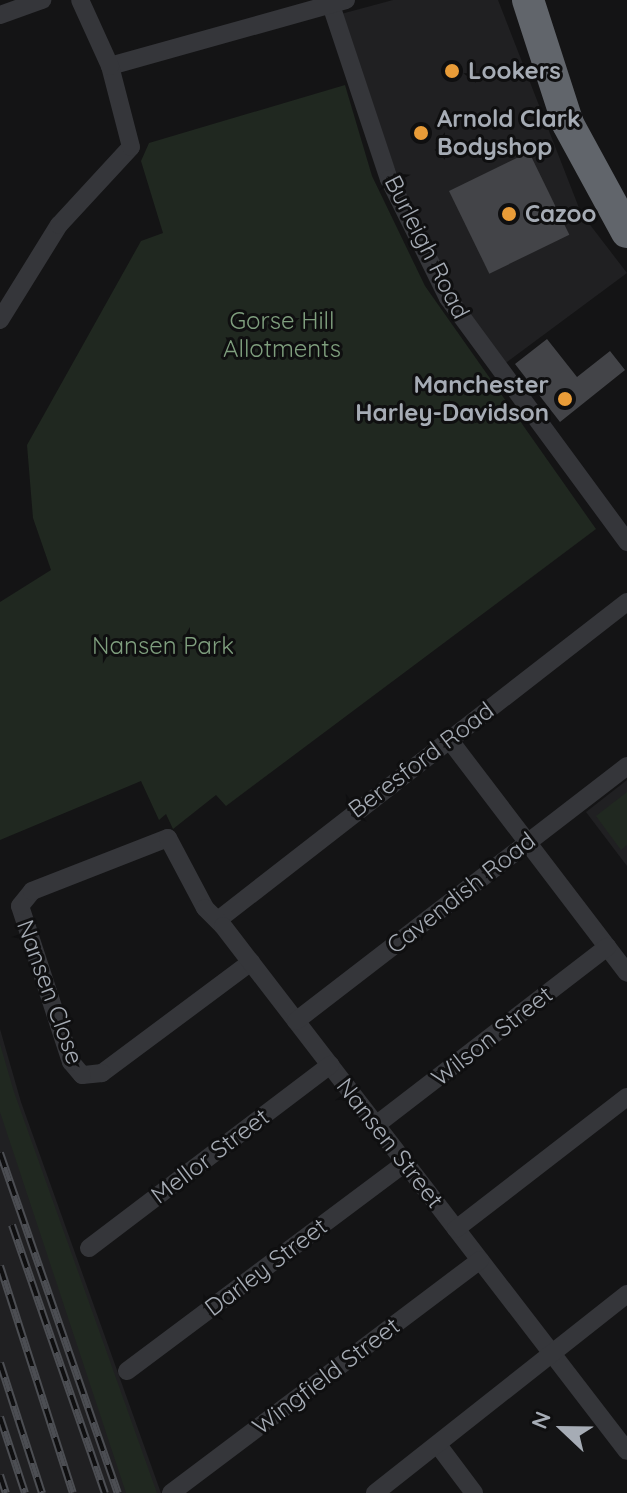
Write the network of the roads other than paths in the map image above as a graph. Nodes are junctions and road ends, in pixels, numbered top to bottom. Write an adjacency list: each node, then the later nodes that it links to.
1 (80, 0): 6 (street)
2 (528, 0): 7 (highway)
3 (30, 2): 5 (street)
4 (339, 2): 6 (street); 9 (street, Burleigh Road)
5 (0, 15)
6 (110, 66): 8 (street)
7 (627, 232)
8 (0, 320)
9 (627, 542)
10 (627, 602): 11 (street, Beresford Road)
11 (448, 738): 14 (street); 15 (street, Beresford Road)
12 (627, 766): 14 (street, Cavendish Road)
13 (159, 837): 15 (street, Nansen Street); 17 (street, Nansen Close)
14 (528, 842): 16 (street); 19 (street, Cavendish Road)
15 (218, 920): 17 (street, Nansen Street)
16 (607, 947): 18 (street); 22 (street, Wilson Street)
17 (251, 962): 19 (street, Nansen Street)
18 (627, 973)
19 (296, 1021): 20 (street, Nansen Street)
20 (330, 1065): 22 (street, Nansen Street); 25 (street, Mellor Street)
21 (627, 1097): 24 (street)
22 (376, 1125): 23 (street, Nansen Street)
23 (405, 1163): 24 (street, Nansen Street); 29 (street, Darley Street)
24 (456, 1229): 26 (street, Nansen Street)
25 (89, 1248)
26 (480, 1260): 28 (street, Nansen Street); 32 (street, Wingfield Street)
27 (627, 1294): 28 (street)
28 (554, 1357): 30 (street); 31 (street, Nansen Street)
29 (127, 1371)
30 (438, 1445): 33 (street); 34 (street)
31 (627, 1451)
32 (171, 1493)
33 (375, 1493)
34 (474, 1493)

